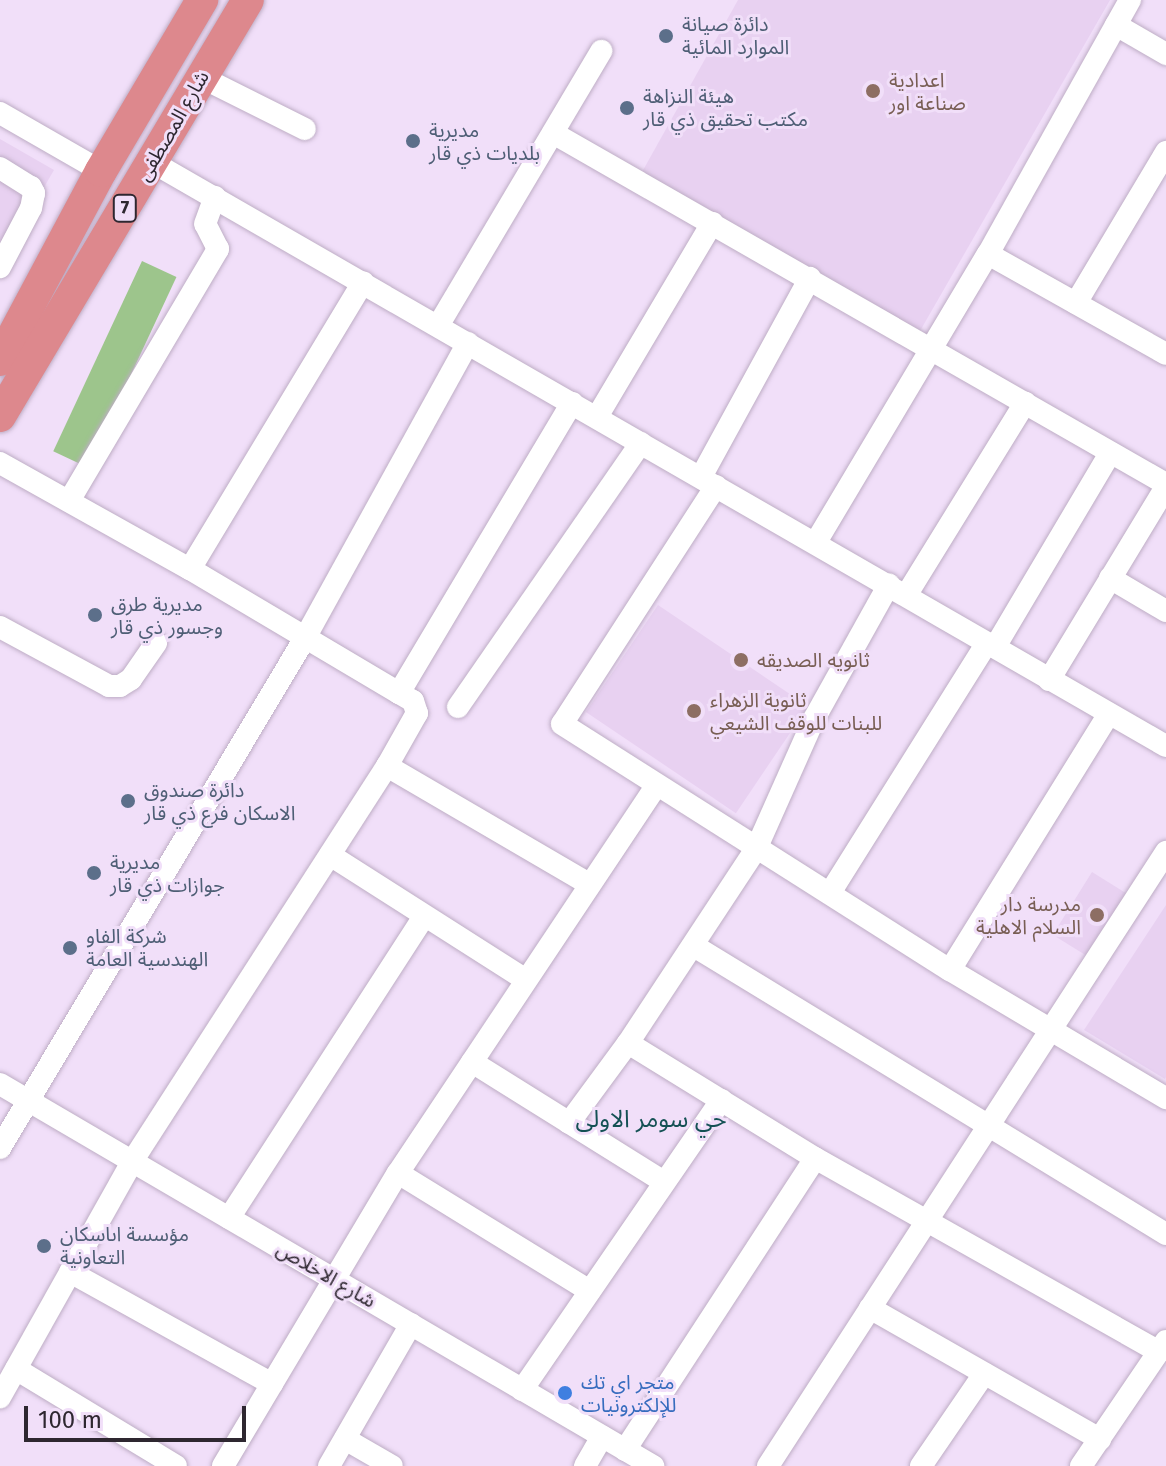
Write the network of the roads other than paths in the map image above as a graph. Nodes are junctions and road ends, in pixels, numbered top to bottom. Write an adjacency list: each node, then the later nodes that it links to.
1 (202, 0): 14 (highway, شارع المصطفى / 7)
2 (248, 0): 7 (highway, شارع المصطفى / 7)
3 (1130, 0): 4 (street)
4 (1116, 25): 6 (street); 17 (street)
5 (601, 51): 10 (street)
6 (1166, 54)
7 (201, 77): 9 (street); 12 (highway, شارع المصطفى / 7)
8 (0, 113): 14 (street)
9 (305, 129)
10 (553, 133): 16 (street); 22 (street)
11 (1166, 152): 21 (street)
12 (152, 162): 15 (street); 29 (highway, شارع المصطفى / 7)
13 (0, 168): 18 (street)
14 (101, 171): 26 (highway, شارع المصطفى / 7)
15 (215, 197): 20 (street); 36 (street)
16 (712, 223): 19 (street); 30 (street)
17 (988, 254): 21 (street); 24 (street)
18 (0, 267)
19 (810, 278): 24 (street); 34 (street)
20 (363, 282): 22 (street); 38 (street)
21 (1076, 303): 25 (street)
22 (438, 326): 23 (street)
23 (468, 343): 27 (street); 43 (street)
24 (930, 346): 28 (street); 37 (street)
25 (1166, 354)
26 (0, 360)
27 (572, 403): 30 (street); 47 (street)
28 (1025, 403): 32 (street); 40 (street)
29 (0, 416)
30 (597, 417): 31 (street)
31 (641, 443): 34 (street); 48 (street)
32 (1110, 453): 35 (street); 45 (street)
33 (0, 463): 36 (street)
34 (708, 482): 37 (street); 52 (street)
35 (1166, 486): 39 (street)
36 (69, 501): 38 (street)
37 (816, 542): 40 (street)
38 (190, 569): 43 (street)
39 (1110, 578): 41 (street); 46 (street)
40 (898, 589): 45 (street); 53 (street)
41 (1166, 611)
42 (0, 627): 44 (street)
43 (305, 638): 47 (street); 67 (street)
44 (156, 643)
45 (991, 645): 46 (street); 57 (street)
46 (1049, 680): 49 (street)
47 (399, 693): 51 (street)
48 (458, 707)
49 (1109, 714): 50 (street); 60 (street)
50 (1166, 746)
51 (387, 766): 54 (street); 56 (street)
52 (656, 786): 53 (street); 56 (street)
53 (757, 847): 57 (street); 59 (street)
54 (330, 855): 58 (street); 73 (street)
55 (1164, 859): 62 (street)
56 (589, 884): 61 (street)
57 (830, 893): 60 (street)
58 (424, 916): 61 (street); 76 (street)
59 (694, 946): 63 (street); 70 (street)
60 (950, 970): 62 (street)
61 (526, 980): 64 (street)
62 (1052, 1030): 66 (street); 70 (street)
63 (628, 1043): 68 (street); 69 (street)
64 (472, 1062): 69 (street); 74 (street)
65 (0, 1084): 67 (street, شارع الاخلاص)
66 (1165, 1096)
67 (27, 1100): 71 (street); 73 (street, شارع الاخلاص)
68 (721, 1100): 72 (street); 75 (street)
69 (569, 1123): 75 (street)
70 (988, 1127): 77 (street); 78 (street)
71 (0, 1148)
72 (815, 1158): 77 (street); 93 (street)
73 (132, 1162): 76 (street, شارع الاخلاص); 79 (street)
74 (398, 1173): 80 (street); 81 (street)
75 (664, 1182): 81 (street)
76 (229, 1218): 80 (street, شارع الاخلاص)
77 (926, 1221): 82 (street); 84 (street)
78 (1166, 1234)
79 (70, 1272): 85 (street); 87 (street)
80 (335, 1280): 83 (street, شارع الاخلاص); 87 (street)
81 (590, 1291): 88 (street)
82 (870, 1308): 86 (street); 100 (street)
83 (411, 1324): 88 (street, شارع الاخلاص); 91 (street)
84 (1162, 1346): 92 (street)
85 (16, 1369): 89 (street); 94 (street)
86 (984, 1374): 92 (street); 101 (street)
87 (272, 1384): 95 (street)
88 (522, 1390): 90 (street, شارع الاخلاص)
89 (0, 1397)
90 (602, 1436): 93 (street, شارع الاخلاص); 98 (street)
91 (345, 1439): 96 (street); 97 (street)
92 (1100, 1439): 102 (street)
93 (625, 1450): 99 (street, شارع الاخلاص)
94 (176, 1466)
95 (223, 1466)
96 (329, 1466)
97 (392, 1466)
98 (585, 1466)
99 (653, 1466)
100 (768, 1466)
101 (921, 1466)
102 (1081, 1466)

